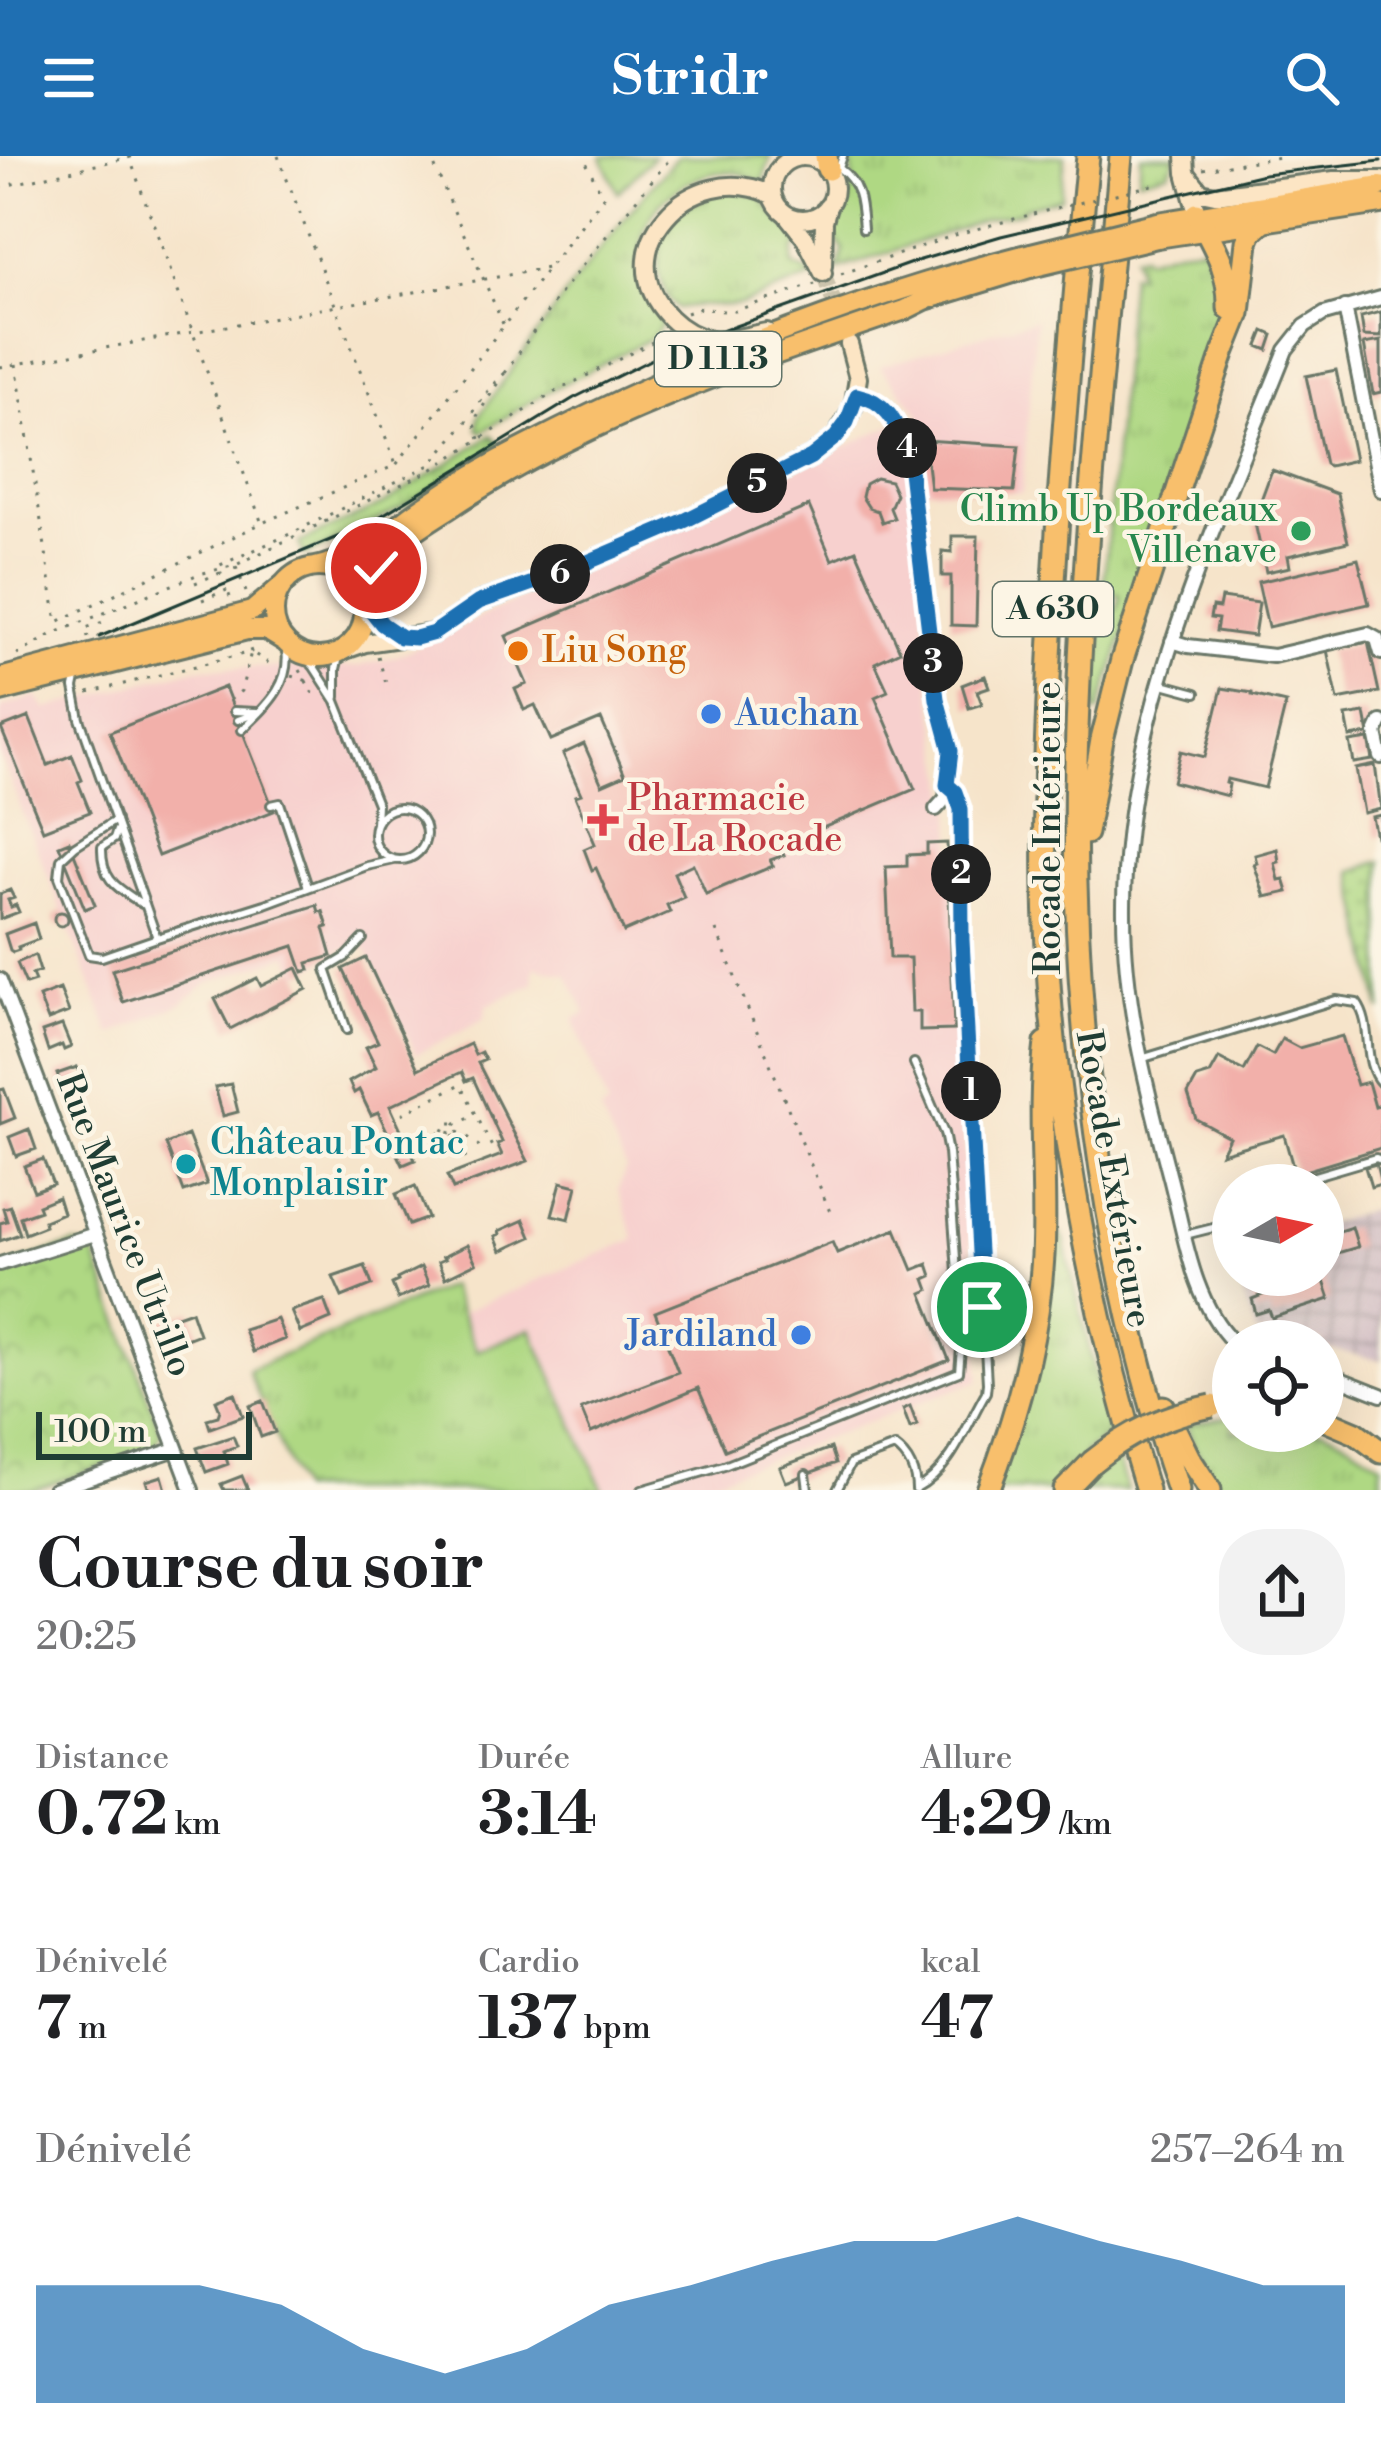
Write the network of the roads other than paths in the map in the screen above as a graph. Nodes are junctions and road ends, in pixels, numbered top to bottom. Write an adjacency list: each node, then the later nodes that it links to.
1 (1078, 156): 11 (highway)
2 (1088, 156): 11 (highway, Rocade Extérieure / A 630)
3 (1121, 156): 56 (highway, Rocade Intérieure / A 630)
4 (827, 163): 5 (main road); 10 (main road); 15 (lane)
5 (774, 165): 8 (main road)
6 (1185, 165): 7 (main road); 14 (main road)
7 (1381, 183): 14 (main road, D 1113)
8 (772, 195): 12 (main road); 19 (main road)
9 (1381, 204): 13 (main road, D 1113)
10 (828, 206): 12 (main road); 12 (main road)
11 (1083, 212): 61 (highway, Rocade Extérieure / A 630)
12 (786, 214)
13 (1264, 220): 14 (main road, D 1113); 21 (highway)
14 (1202, 223): 16 (main road, D 1113, bridge); 21 (highway)
15 (863, 229)
16 (1031, 261): 19 (main road, D 1113); 26 (main road, D 1113)
17 (1381, 298): 18 (street)
18 (1345, 308): 23 (street); 30 (street)
19 (797, 327): 24 (main road, D 1113)
20 (849, 344): 22 (main road)
21 (1223, 352): 56 (highway)
22 (857, 395): 28 (main road); 45 (street)
23 (1381, 490)
24 (311, 568): 25 (main road); 26 (main road)
25 (287, 580): 27 (main road); 29 (main road)
26 (363, 600): 28 (main road); 31 (main road)
27 (245, 622): 29 (main road); 34 (main road); 35 (main road)
28 (401, 637): 31 (main road)
29 (284, 641): 33 (main road); 40 (lane)
30 (1172, 641): 32 (street); 36 (street)
31 (343, 651): 33 (main road); 39 (lane)
32 (1381, 653)
33 (303, 655): 39 (lane)
34 (82, 671): 37 (main road); 50 (lane)
35 (0, 678)
36 (1159, 683): 38 (lane); 63 (street)
37 (0, 692)
38 (1196, 693)
39 (336, 701): 46 (lane)
40 (261, 712): 41 (lane); 43 (lane)
41 (236, 716)
42 (1381, 722): 44 (street)
43 (242, 730)
44 (1381, 757)
45 (947, 785): 49 (street); 86 (lane)
46 (376, 804): 48 (lane); 51 (lane)
47 (271, 805): 55 (lane)
48 (394, 808): 51 (lane); 53 (lane)
49 (936, 809)
50 (117, 823): 57 (lane); 57 (lane); 58 (lane)
51 (376, 823): 52 (lane)
52 (376, 847): 53 (lane); 54 (lane)
53 (394, 860): 54 (lane)
54 (367, 866): 55 (lane)
55 (308, 887): 58 (lane)
56 (1076, 893): 73 (highway, Rocade Intérieure / A 630)
57 (146, 905): 58 (lane)
58 (157, 938)
59 (363, 939): 62 (lane)
60 (0, 980): 69 (street, Rue Maurice Utrillo)
61 (1051, 1006): 87 (highway); 89 (highway, Rocade Extérieure / A 630)
62 (347, 1030)
63 (1140, 1059): 65 (lane); 70 (street)
64 (914, 1063): 83 (lane)
65 (1381, 1083)
66 (1381, 1160): 67 (lane)
67 (1344, 1167)
68 (1212, 1228): 70 (lane)
69 (95, 1234): 71 (street); 78 (street, Rue Maurice Utrillo)
70 (1185, 1235): 72 (street)
71 (0, 1264)
72 (1216, 1320)
73 (1140, 1359): 90 (highway, Rocade Intérieure / A 630); 91 (highway)
74 (1344, 1380): 75 (street)
75 (1381, 1395)
76 (1212, 1407): 88 (highway, bridge)
77 (1344, 1428): 79 (highway)
78 (176, 1449): 81 (street); 82 (street, Rue Maurice Utrillo)
79 (1381, 1452)
80 (806, 1474): 84 (lane)
81 (55, 1490)
82 (191, 1490)
83 (642, 1490)
84 (808, 1490)
85 (837, 1490): 86 (lane)
86 (916, 1490)
87 (983, 1490)
88 (1065, 1490)
89 (1147, 1490)
90 (1178, 1490)
91 (1210, 1490)

